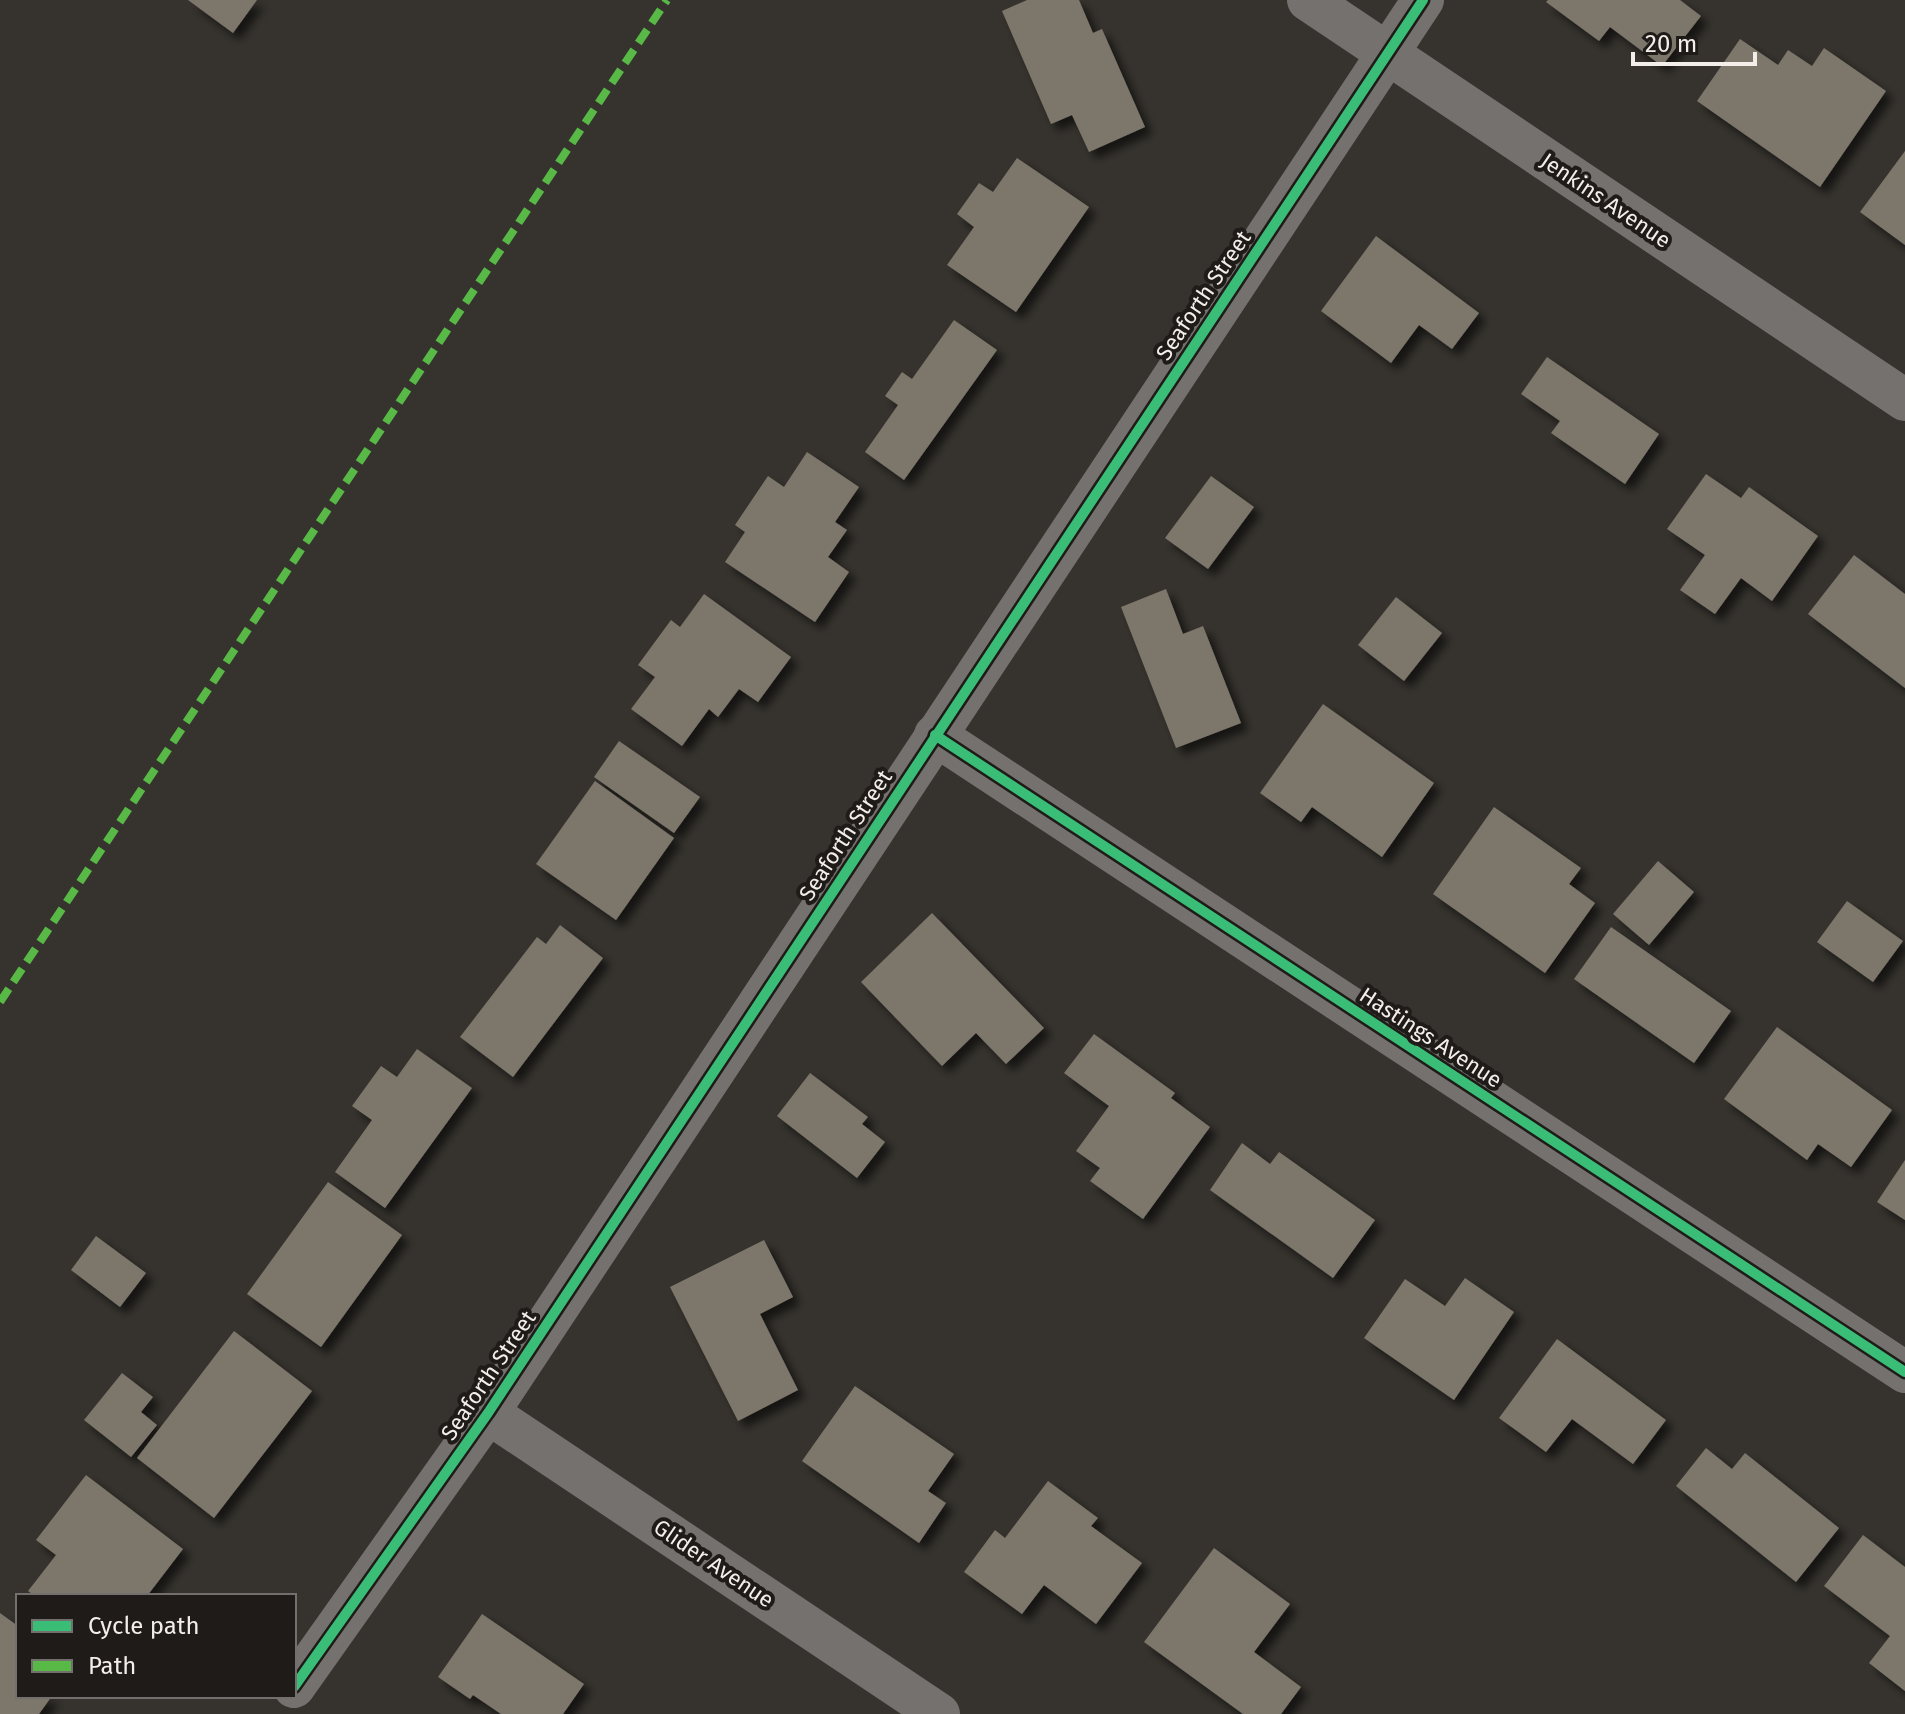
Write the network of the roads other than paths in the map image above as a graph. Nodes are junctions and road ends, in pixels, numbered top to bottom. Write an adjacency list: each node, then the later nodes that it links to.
1 (1308, 0): 3 (street, Jenkins Avenue)
2 (1423, 0): 3 (street, Seaforth Street)
3 (1387, 54): 4 (street, Jenkins Avenue); 5 (street, Seaforth Street)
4 (1905, 400)
5 (935, 735): 6 (street, Hastings Avenue); 7 (street, Seaforth Street)
6 (1905, 1372)
7 (488, 1413): 8 (street, Seaforth Street); 9 (street, Glider Avenue)
8 (296, 1684)
9 (939, 1714)

